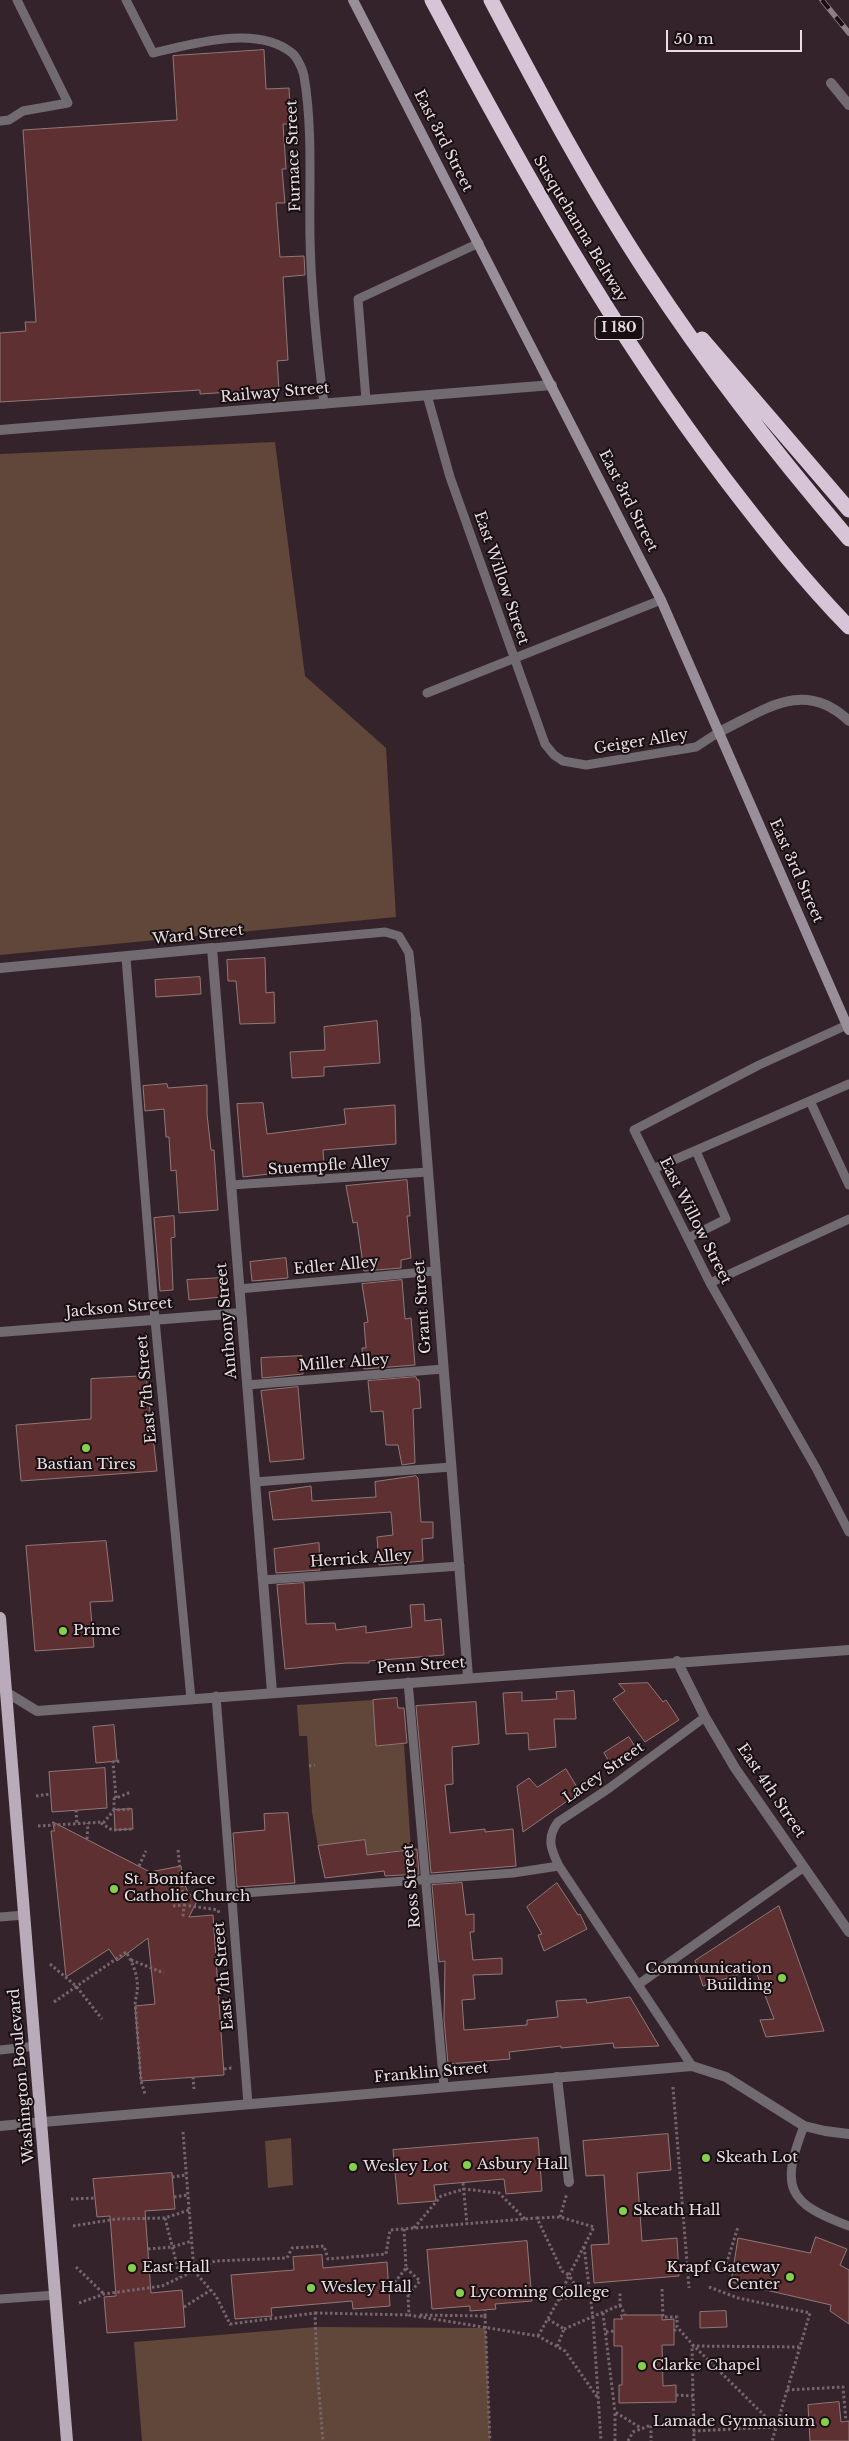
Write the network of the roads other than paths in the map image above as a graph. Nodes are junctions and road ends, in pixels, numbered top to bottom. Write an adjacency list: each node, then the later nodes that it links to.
1 (17, 0): 8 (lane)
2 (126, 0): 14 (lane, Furnace Street)
3 (353, 0): 9 (main road, East 3rd Street)
4 (432, 0): 19 (highway, Susquehanna Beltway / I 180)
5 (490, 0): 10 (highway)
6 (831, 83): 7 (street)
7 (849, 105)
8 (0, 121)
9 (479, 243): 11 (main road, East 3rd Street); 13 (lane)
10 (647, 274): 16 (highway); 17 (highway)
11 (552, 385): 12 (street, Railway Street); 18 (main road, East 3rd Street)
12 (427, 395): 13 (street, Railway Street); 20 (lane, East Willow Street)
13 (366, 400): 14 (street, Railway Street)
14 (324, 404): 15 (street, Railway Street)
15 (0, 430)
16 (849, 510)
17 (849, 539)
18 (661, 600): 20 (lane); 23 (main road, East 3rd Street)
19 (849, 627)
20 (514, 658): 21 (lane); 24 (lane, East Willow Street)
21 (427, 692)
22 (849, 721): 23 (street)
23 (718, 732): 24 (lane, Geiger Alley); 30 (main road, East 3rd Street)
24 (563, 761)
25 (400, 936): 26 (lane, Ward Street); 29 (lane, Grant Street)
26 (212, 948): 27 (street, Ward Street); 36 (street, Anthony Street)
27 (126, 958): 28 (street, Ward Street); 44 (lane, East 7th Street)
28 (0, 968)
29 (416, 1020): 35 (street, Grant Street)
30 (848, 1028): 34 (lane, East Willow Street)
31 (849, 1084): 32 (lane)
32 (810, 1101): 33 (lane); 37 (lane)
33 (696, 1151): 34 (lane); 39 (lane)
34 (654, 1169): 39 (lane, East Willow Street)
35 (428, 1172): 36 (lane, Stuempfle Alley); 40 (street, Grant Street)
36 (231, 1185): 42 (street, Anthony Street)
37 (849, 1185)
38 (849, 1220): 41 (lane)
39 (688, 1238): 41 (lane, East Willow Street)
40 (435, 1271): 42 (lane, Edler Alley); 46 (street, Grant Street)
41 (710, 1283): 50 (lane, East Willow Street)
42 (239, 1288): 43 (street, Anthony Street)
43 (241, 1313): 44 (street, Jackson Street); 47 (street, Anthony Street)
44 (155, 1320): 45 (street, Jackson Street); 61 (lane, East 7th Street)
45 (0, 1332)
46 (443, 1369): 47 (lane, Miller Alley); 48 (street, Grant Street)
47 (247, 1385): 49 (street, Anthony Street)
48 (451, 1468): 49 (lane); 51 (street, Grant Street)
49 (256, 1482): 52 (street, Anthony Street)
50 (849, 1532)
51 (460, 1566): 52 (lane, Herrick Alley); 56 (street, Grant Street)
52 (263, 1580): 59 (street, Anthony Street)
53 (0, 1618): 58 (main road, Washington Boulevard)
54 (849, 1650): 55 (street, Penn Street)
55 (677, 1661): 56 (street, Penn Street); 62 (street, East 4th Street)
56 (468, 1677): 57 (street, Penn Street)
57 (408, 1682): 59 (street, Penn Street); 65 (lane, Ross Street)
58 (3, 1691): 61 (street, Penn Street); 67 (main road, Washington Boulevard)
59 (272, 1692): 60 (street, Penn Street)
60 (216, 1696): 61 (street, Penn Street); 66 (lane, East 7th Street)
61 (192, 1698)
62 (705, 1717): 63 (lane, Lacey Street); 64 (street, East 4th Street)
63 (559, 1866): 65 (lane); 70 (lane, Lacey Street)
64 (804, 1867): 69 (street, East 4th Street); 70 (lane)
65 (426, 1880): 66 (lane); 75 (lane, Ross Street)
66 (231, 1894): 76 (lane, East 7th Street)
67 (25, 1915): 68 (lane); 71 (main road, Washington Boulevard)
68 (0, 1916)
69 (849, 1932)
70 (639, 1984): 73 (lane, Lacey Street)
71 (36, 2046): 72 (lane); 77 (main road, Washington Boulevard)
72 (0, 2050)
73 (692, 2066): 74 (street, Franklin Street); 79 (street, Franklin Street)
74 (557, 2077): 75 (street, Franklin Street); 81 (street)
75 (444, 2087): 76 (street, Franklin Street)
76 (248, 2104): 77 (street, Franklin Street)
77 (43, 2122): 78 (street, Franklin Street); 83 (main road, Washington Boulevard)
78 (0, 2126)
79 (804, 2126): 80 (street, Franklin Street); 82 (lane)
80 (849, 2134)
81 (568, 2186)
82 (849, 2226)
83 (56, 2296): 84 (lane); 85 (main road, Washington Boulevard)
84 (0, 2299)
85 (67, 2441)

